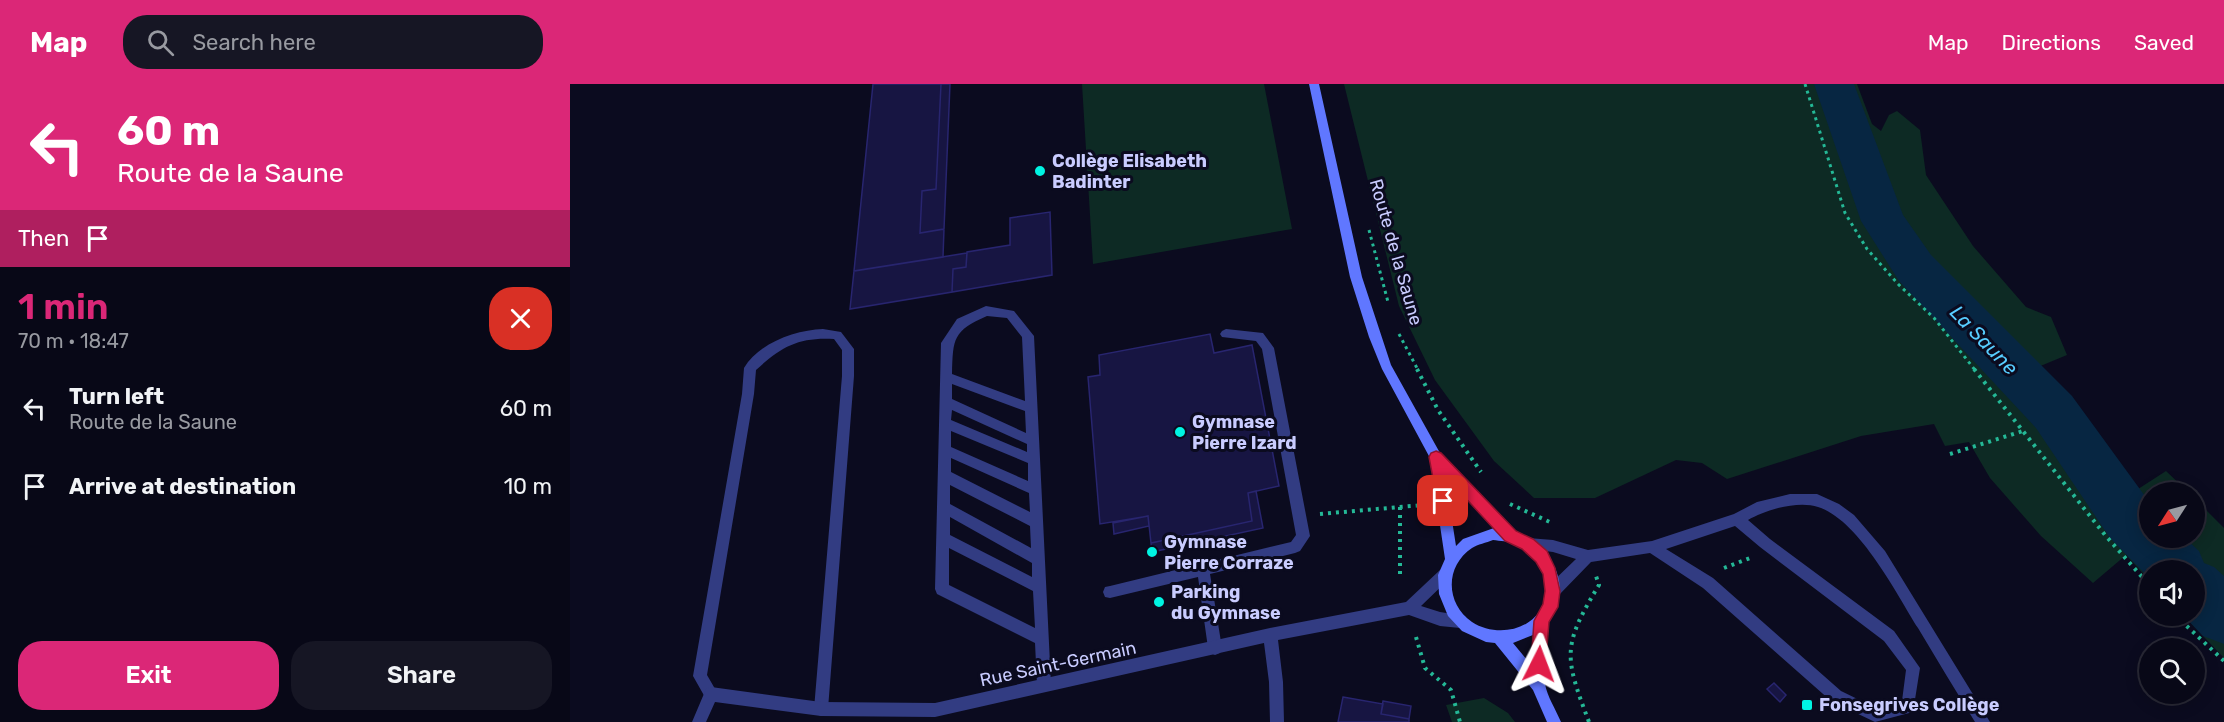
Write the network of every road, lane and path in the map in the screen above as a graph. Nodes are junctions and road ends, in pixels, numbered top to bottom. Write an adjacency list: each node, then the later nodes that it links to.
1 (1314, 84): 15 (street)
2 (1805, 84): 11 (path)
3 (1368, 228): 4 (path, Route de la Saune)
4 (1389, 305)
5 (1398, 333): 18 (path, Route de la Saune)
6 (1226, 334): 24 (street)
7 (947, 377): 8 (street); 9 (street); 9 (street)
8 (946, 402): 10 (street); 12 (street)
9 (1031, 408): 12 (street)
10 (945, 423): 13 (street); 16 (street)
11 (2023, 431): 14 (path); 39 (path)
12 (1032, 441): 16 (street)
13 (945, 450): 17 (street); 19 (street)
14 (1950, 454)
15 (1436, 457): 28 (street); 34 (street)
16 (1033, 460): 19 (street)
17 (944, 475): 22 (street); 26 (street)
18 (1487, 481)
19 (1035, 490): 26 (street)
20 (1503, 497): 27 (path)
21 (1426, 505): 23 (path)
22 (944, 507): 29 (street); 35 (street)
23 (1400, 507): 24 (path); 40 (path)
24 (1301, 516): 36 (street)
25 (1737, 519): 31 (street); 31 (street); 64 (street)
26 (1036, 522): 35 (street)
27 (1561, 526)
28 (1510, 536): 30 (street); 34 (street)
29 (943, 538): 42 (street); 51 (street)
30 (1528, 544): 32 (street); 43 (street)
31 (1652, 547): 32 (street)
32 (1588, 556): 43 (street)
33 (1752, 557): 37 (path)
34 (1451, 558): 38 (street)
35 (1038, 559): 42 (street)
36 (1203, 569): 44 (street); 53 (street)
37 (1718, 571)
38 (1445, 574): 45 (street); 46 (street)
39 (2139, 574)
40 (1400, 577)
41 (1599, 585): 63 (path)
42 (1038, 588): 51 (street)
43 (1553, 591): 47 (street)
44 (1110, 592)
45 (1409, 608): 46 (street); 49 (street, Rue Saint-Germain)
46 (1460, 621): 52 (street)
47 (1541, 621): 52 (street); 56 (street)
48 (2187, 626): 54 (path)
49 (1270, 635): 53 (street, Rue Saint-Germain); 60 (street)
50 (1416, 637): 61 (path)
51 (1041, 638): 55 (street)
52 (1500, 638): 56 (street)
53 (1215, 648): 55 (street, Rue Saint-Germain)
54 (2224, 661)
55 (1044, 684): 58 (street, Rue Saint-Germain)
56 (1538, 685): 62 (street)
57 (711, 694): 58 (street, Rue Saint-Germain); 58 (street); 59 (street)
58 (820, 709)
59 (699, 722)
60 (1277, 722)
61 (1460, 722)
62 (1554, 722)
63 (1589, 722)
64 (1983, 722)

